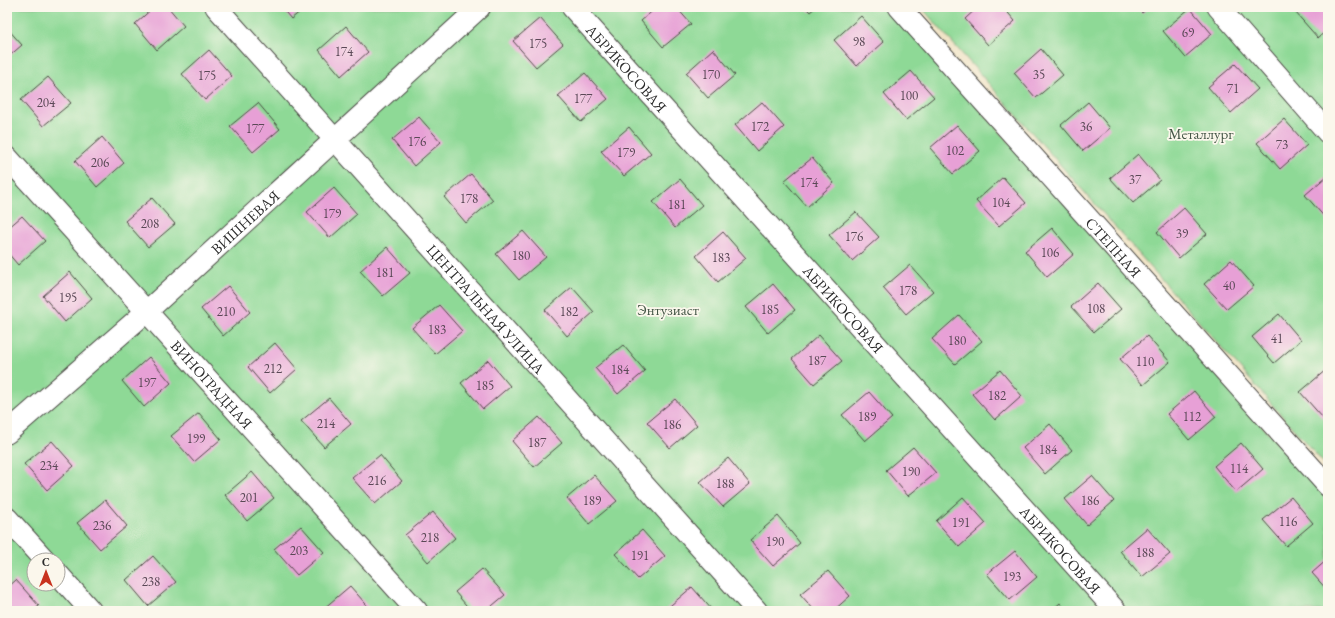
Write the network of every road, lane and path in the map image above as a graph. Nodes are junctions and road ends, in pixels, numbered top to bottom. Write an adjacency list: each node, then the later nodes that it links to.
1 (216, 7): 7 (street, ЦЕНТРАЛЬНАЯ УЛИЦА)
2 (480, 7): 7 (street, ВИШНЕВАЯ)
3 (572, 7): 18 (street, АБРИКОСОВАЯ)
4 (899, 7): 11 (street, СТЕПНАЯ)
5 (1218, 7): 6 (street)
6 (1328, 133)
7 (334, 139): 9 (street, ВИШНЕВАЯ); 17 (street, ЦЕНТРАЛЬНАЯ УЛИЦА)
8 (7, 157): 9 (street, ВИНОГРАДНАЯ)
9 (146, 312): 10 (street, ВИШНЕВАЯ); 16 (street, ВИНОГРАДНАЯ)
10 (7, 433)
11 (1328, 486)
12 (7, 518): 13 (street)
13 (38, 552)
14 (66, 583): 15 (street)
15 (91, 611)
16 (417, 611)
17 (757, 611)
18 (1116, 611)

